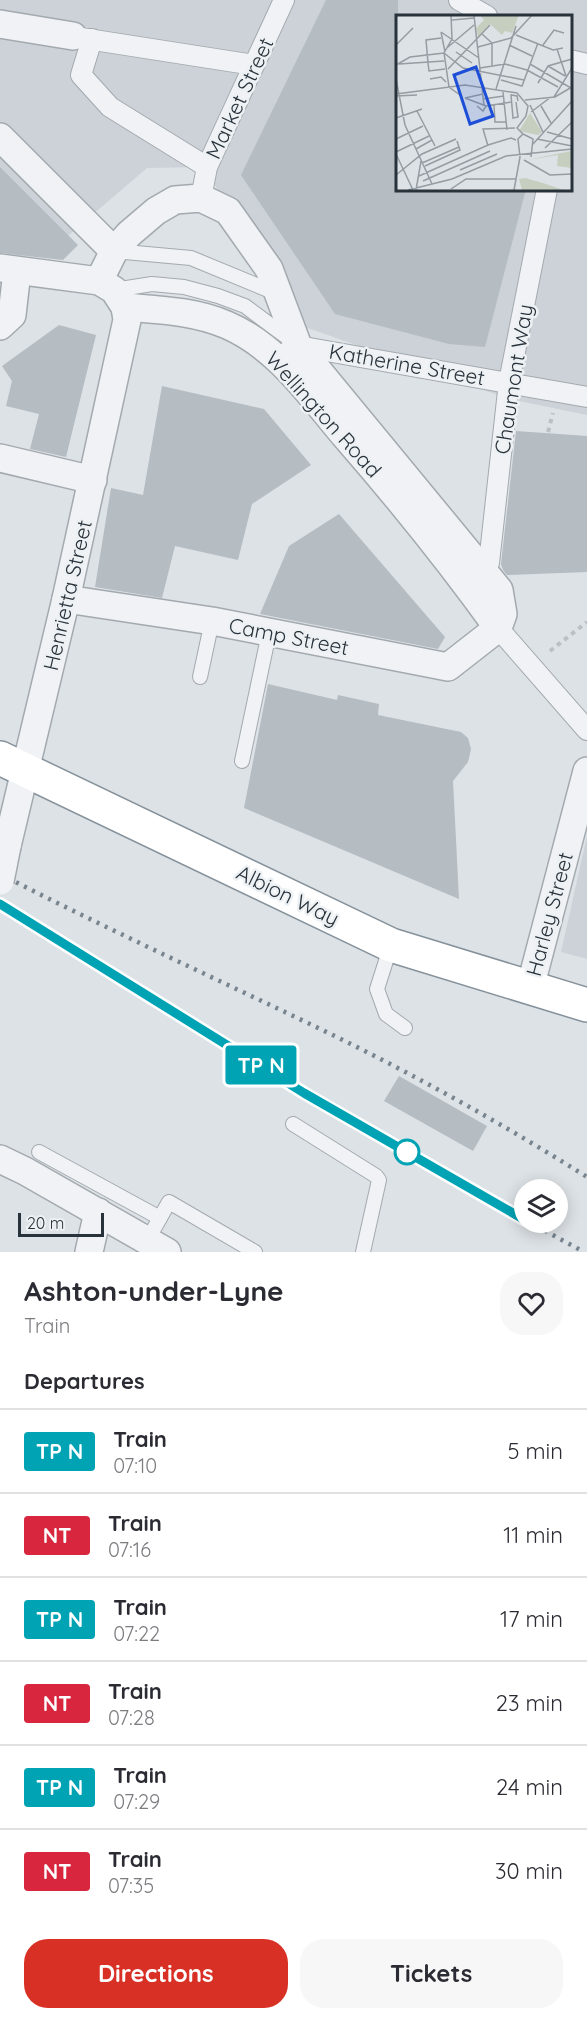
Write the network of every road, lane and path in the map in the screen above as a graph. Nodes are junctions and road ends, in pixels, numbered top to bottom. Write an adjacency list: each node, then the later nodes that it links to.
1 (285, 0): 6 (street, Market Street)
2 (459, 0): 3 (street)
3 (485, 15)
4 (0, 24): 5 (street)
5 (83, 38): 6 (street); 8 (street)
6 (254, 65): 8 (street, Market Street)
7 (0, 137): 11 (street)
8 (207, 167): 10 (street, Market Street)
9 (547, 190): 17 (street, Chaumont Way)
10 (201, 198): 11 (street); 14 (street)
11 (114, 251): 13 (street); 14 (lane)
12 (9, 269): 13 (street, Wellington Road); 15 (street)
13 (112, 293): 16 (street, Wellington Road); 20 (street, Henrietta Street)
14 (278, 294): 16 (street)
15 (0, 326)
16 (290, 354): 17 (street, Katherine Street); 21 (street, Wellington Road); 25 (street, Wellington Road)
17 (509, 382): 18 (street, Katherine Street); 21 (street, Chaumont Way)
18 (587, 397)
19 (0, 458): 20 (street)
20 (93, 480): 22 (street, Henrietta Street)
21 (483, 569): 25 (street, Wellington Road)
22 (66, 599): 23 (street, Camp Street); 31 (street, Henrietta Street)
23 (212, 621): 26 (street, Camp Street); 28 (lane)
24 (587, 622): 27 (path)
25 (498, 628): 26 (street, Camp Street); 27 (street, Wellington Road)
26 (269, 633): 30 (lane)
27 (531, 666): 29 (street, Wellington Road)
28 (200, 677)
29 (587, 730)
30 (242, 760)
31 (13, 763): 33 (street, Henrietta Street, bridge); 34 (highway, Albion Way)
32 (587, 771): 35 (street, Harley Street)
33 (0, 881)
34 (391, 945): 35 (highway, Albion Way); 37 (lane)
35 (530, 988): 36 (highway, Albion Way)
36 (587, 1005)
37 (405, 1028)
38 (293, 1124): 45 (lane)
39 (39, 1152): 42 (lane)
40 (0, 1159): 41 (street)
41 (98, 1212): 42 (street); 43 (street)
42 (158, 1237): 44 (lane)
43 (89, 1252)
44 (255, 1252)
45 (363, 1252)

